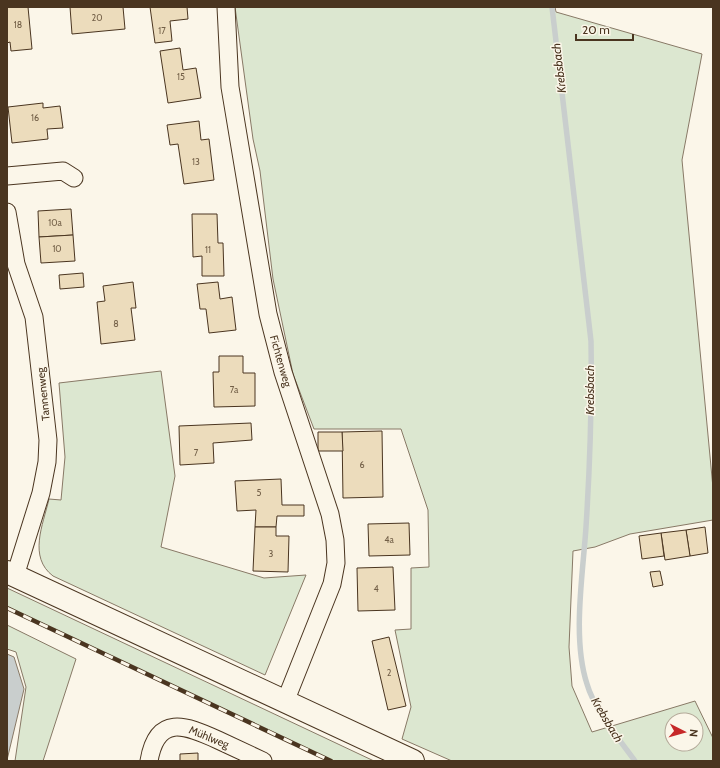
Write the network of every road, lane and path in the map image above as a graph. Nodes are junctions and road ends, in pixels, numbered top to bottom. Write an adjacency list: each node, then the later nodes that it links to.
1 (226, 7): 6 (street, Fichtenweg)
2 (7, 176): 3 (street)
3 (74, 178)
4 (7, 212): 5 (street, Tannenweg)
5 (11, 574): 6 (street)
6 (285, 702): 9 (street)
7 (150, 761): 8 (street, Mühlweg)
8 (262, 761)
9 (413, 761)

